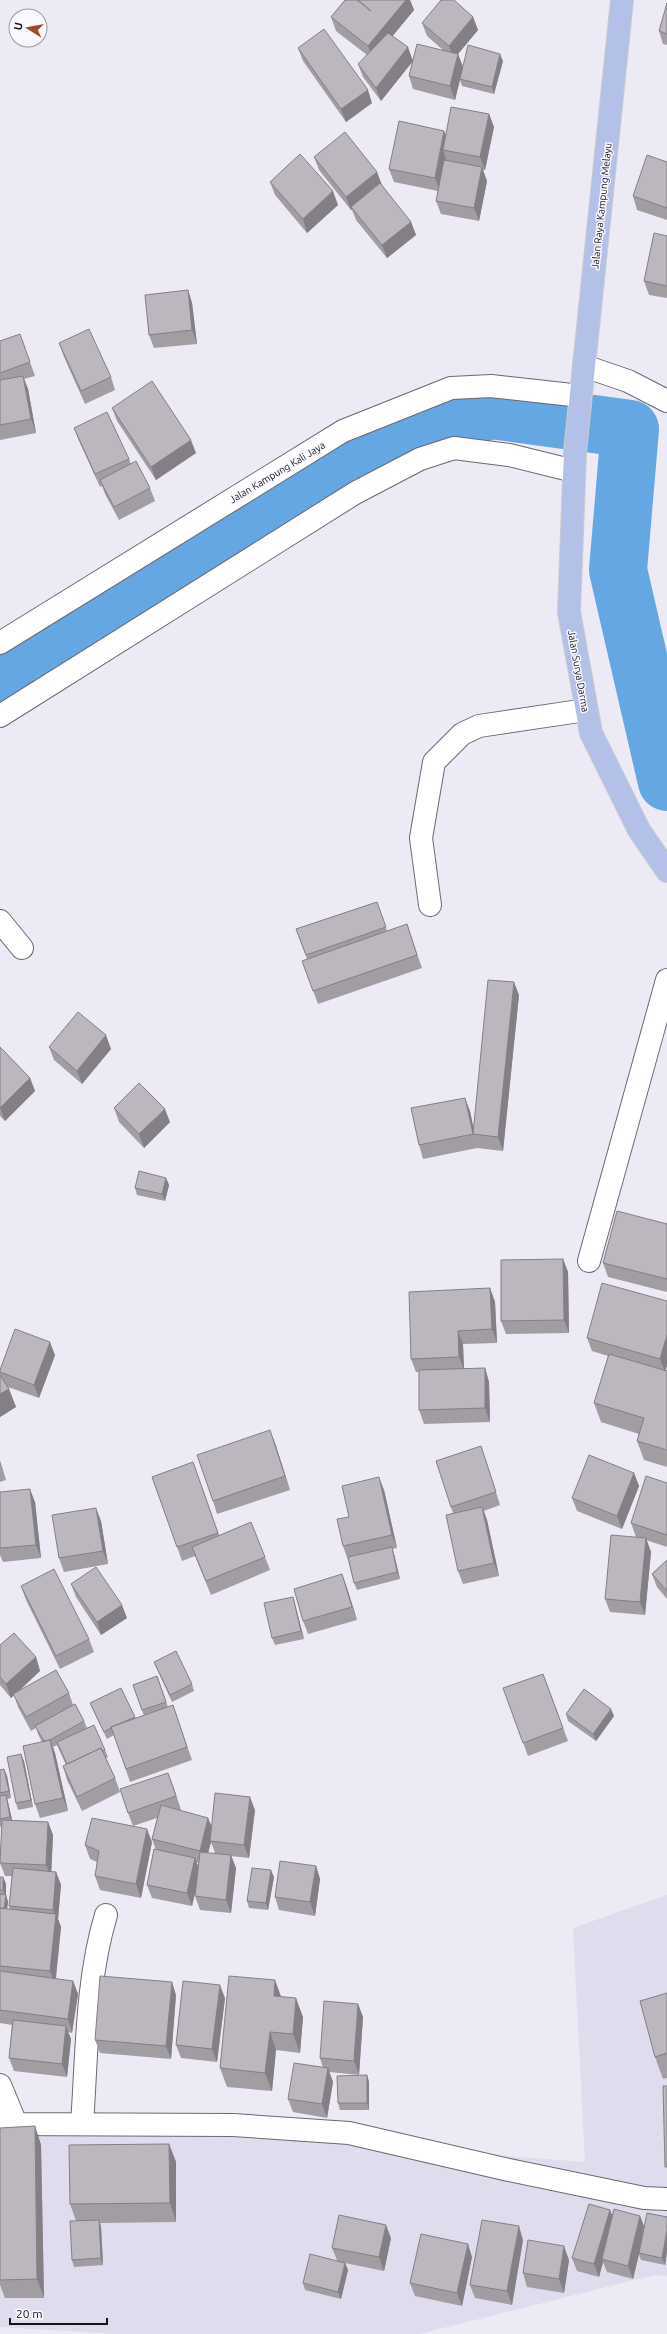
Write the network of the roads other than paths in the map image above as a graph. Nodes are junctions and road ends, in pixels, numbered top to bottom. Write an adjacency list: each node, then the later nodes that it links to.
1 (622, 0): 2 (main road, Jalan Raya Kampung Melayu)
2 (584, 366): 3 (street); 4 (main road, Jalan Raya Kampung Melayu)
3 (667, 401)
4 (580, 404): 5 (main road, Jalan Surya Darma); 6 (street, Jalan Kampung Kali Jaya)
5 (574, 461): 7 (main road, Jalan Surya Darma); 8 (street)
6 (0, 642)
7 (586, 710): 9 (main road, Jalan Surya Darma); 10 (street)
8 (0, 716)
9 (667, 870)
10 (430, 905)
11 (0, 922): 12 (street)
12 (22, 948)
13 (667, 980): 14 (street)
14 (589, 1262)
15 (106, 1915): 18 (street)
16 (0, 2085): 17 (street)
17 (8, 2124): 18 (street)
18 (82, 2124): 19 (street)
19 (667, 2199)

